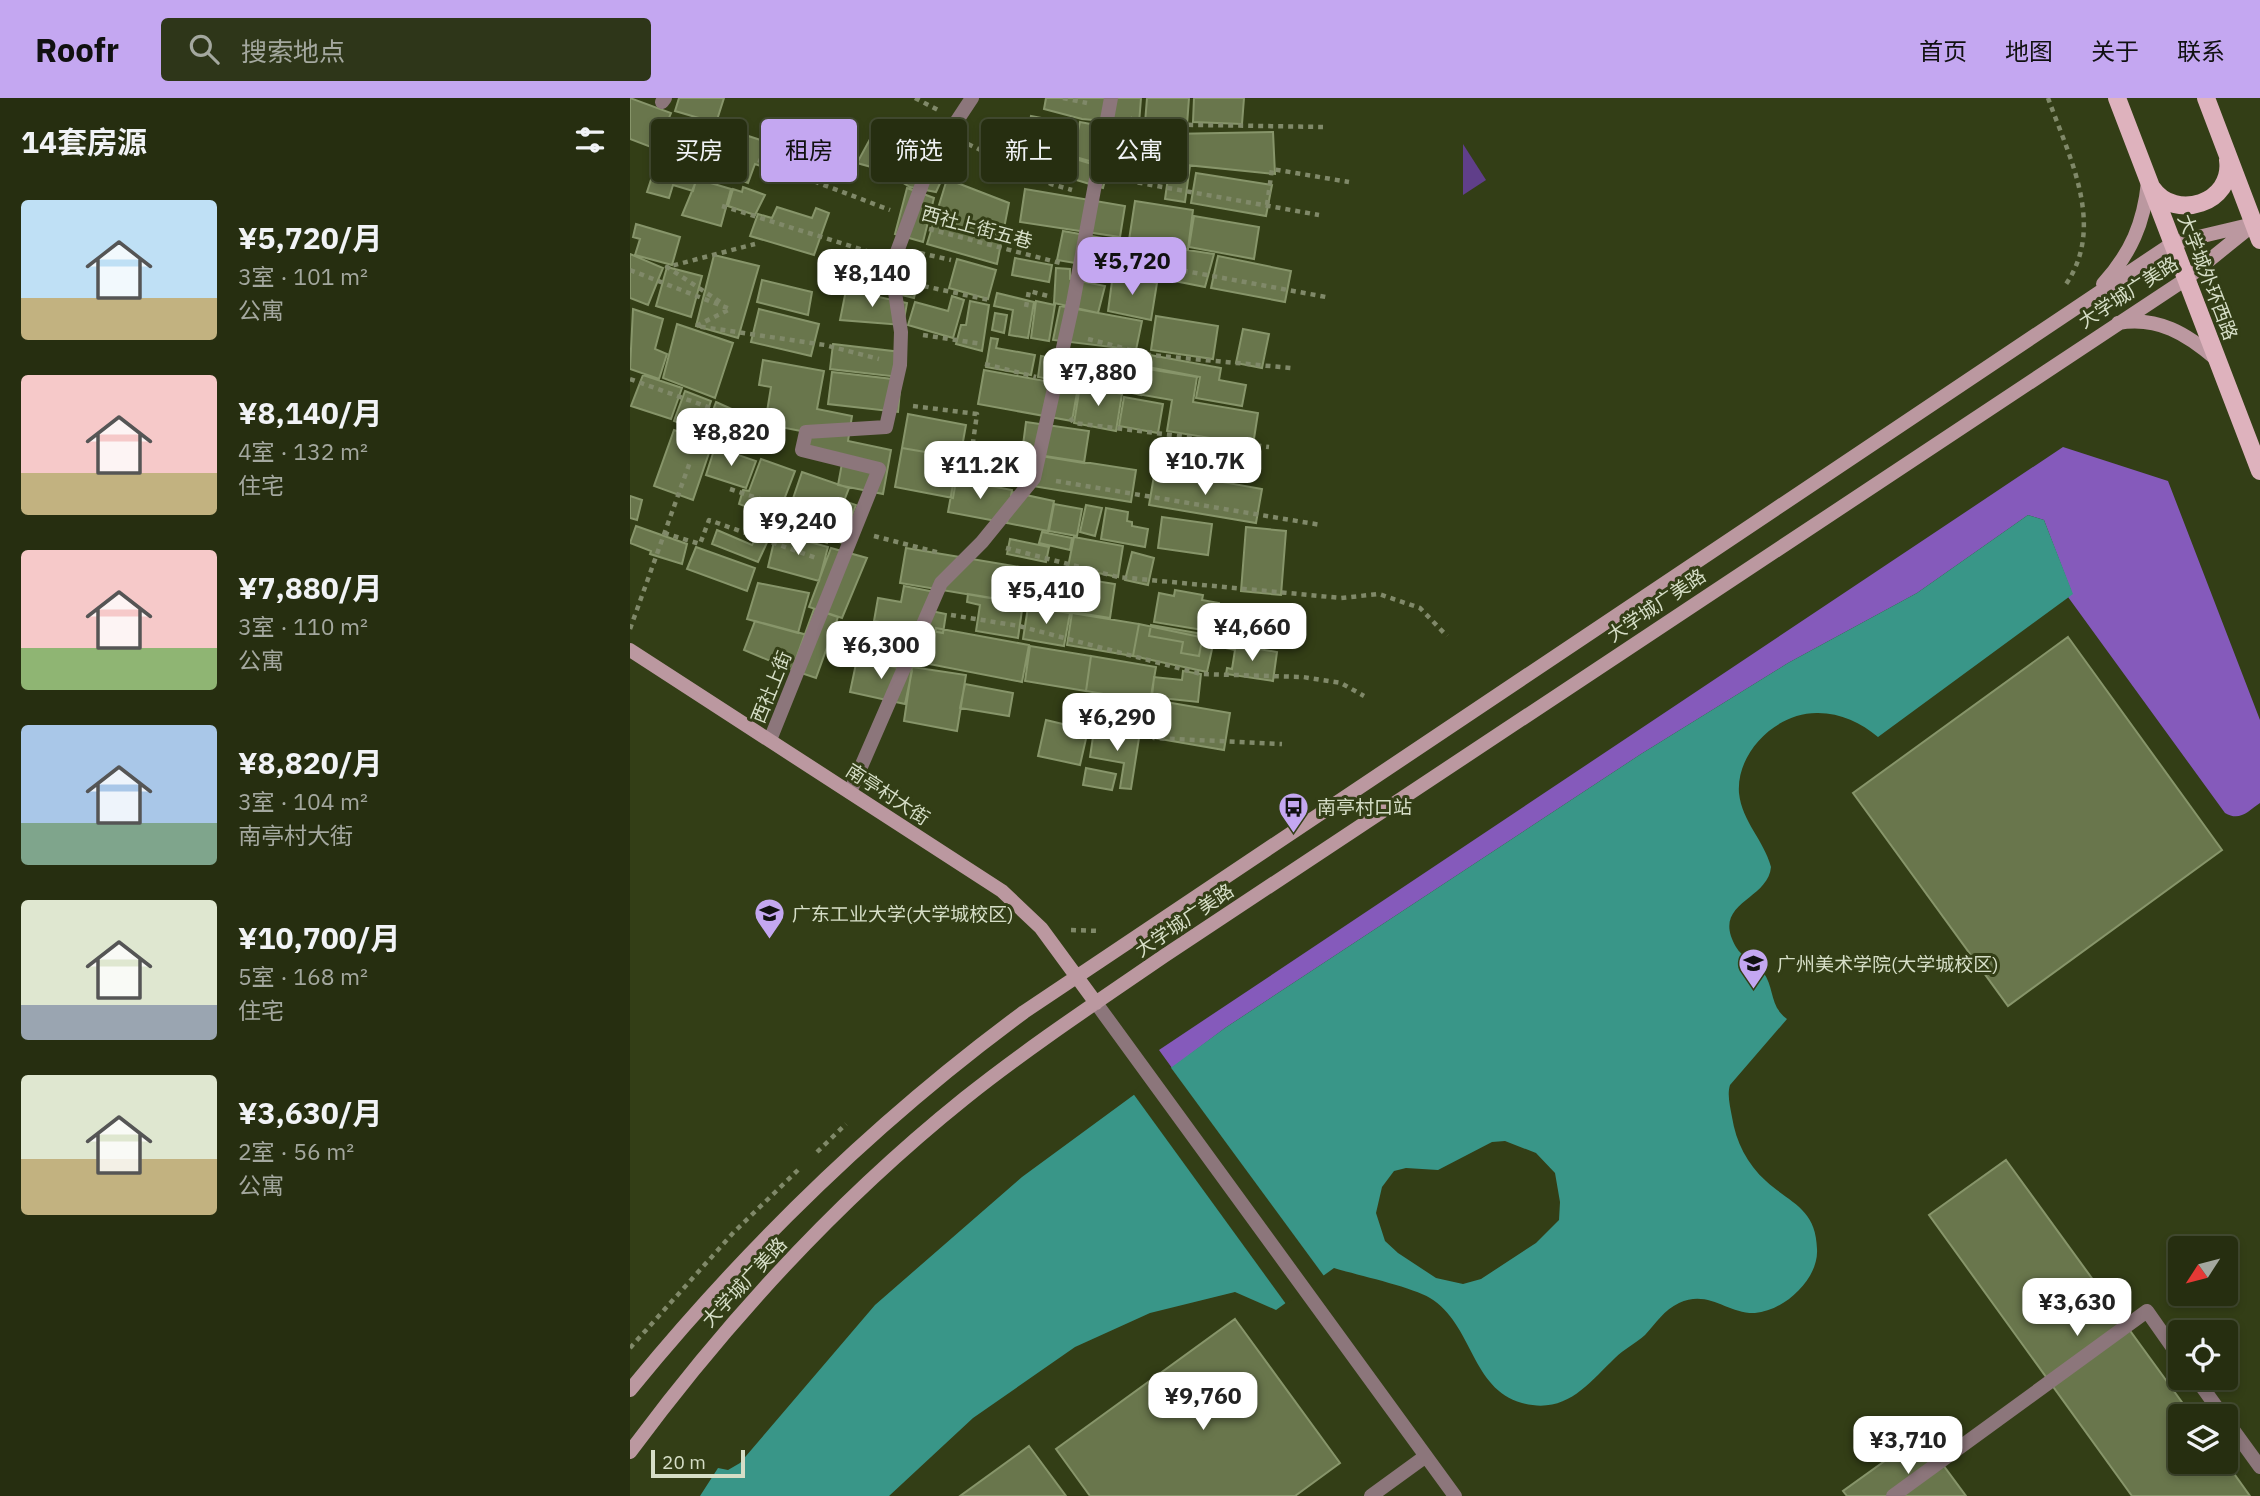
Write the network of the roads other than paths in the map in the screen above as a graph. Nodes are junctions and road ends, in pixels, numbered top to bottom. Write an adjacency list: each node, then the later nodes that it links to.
1 (972, 98): 15 (lane, 西社上街)
2 (2117, 98): 6 (main road, 大学城外环西路)
3 (2207, 98): 5 (main road)
4 (1110, 101): 16 (lane)
5 (2227, 152): 6 (main road); 7 (main road)
6 (2148, 182): 8 (main road, 大学城外环西路); 10 (main road)
7 (2257, 232): 8 (main road, 大学城广美路); 9 (main road, 大学城广美路)
8 (2173, 243): 9 (main road, 大学城外环西路); 10 (main road, 大学城广美路)
9 (2186, 279): 11 (main road, 大学城广美路); 12 (main road, 大学城外环西路)
10 (2091, 297): 17 (main road, 大学城广美路)
11 (2110, 326): 12 (main road); 18 (main road, 大学城广美路)
12 (2218, 361): 13 (main road, 大学城外环西路)
13 (2260, 471)
14 (630, 650): 15 (main road, 南亭村大街)
15 (770, 740): 16 (main road, 南亭村大街)
16 (850, 792): 17 (main road, 南亭村大街)
17 (1076, 976): 18 (main road, 南亭村大街); 20 (main road, 大学城广美路)
18 (1096, 1003): 22 (main road, 大学城广美路); 23 (lane)
19 (2168, 1341): 27 (lane)
20 (630, 1390)
21 (2238, 1437): 24 (lane)
22 (630, 1452)
23 (1426, 1456): 25 (lane); 26 (lane)
24 (2260, 1467)
25 (1371, 1496)
26 (1455, 1496)
27 (1893, 1496)

